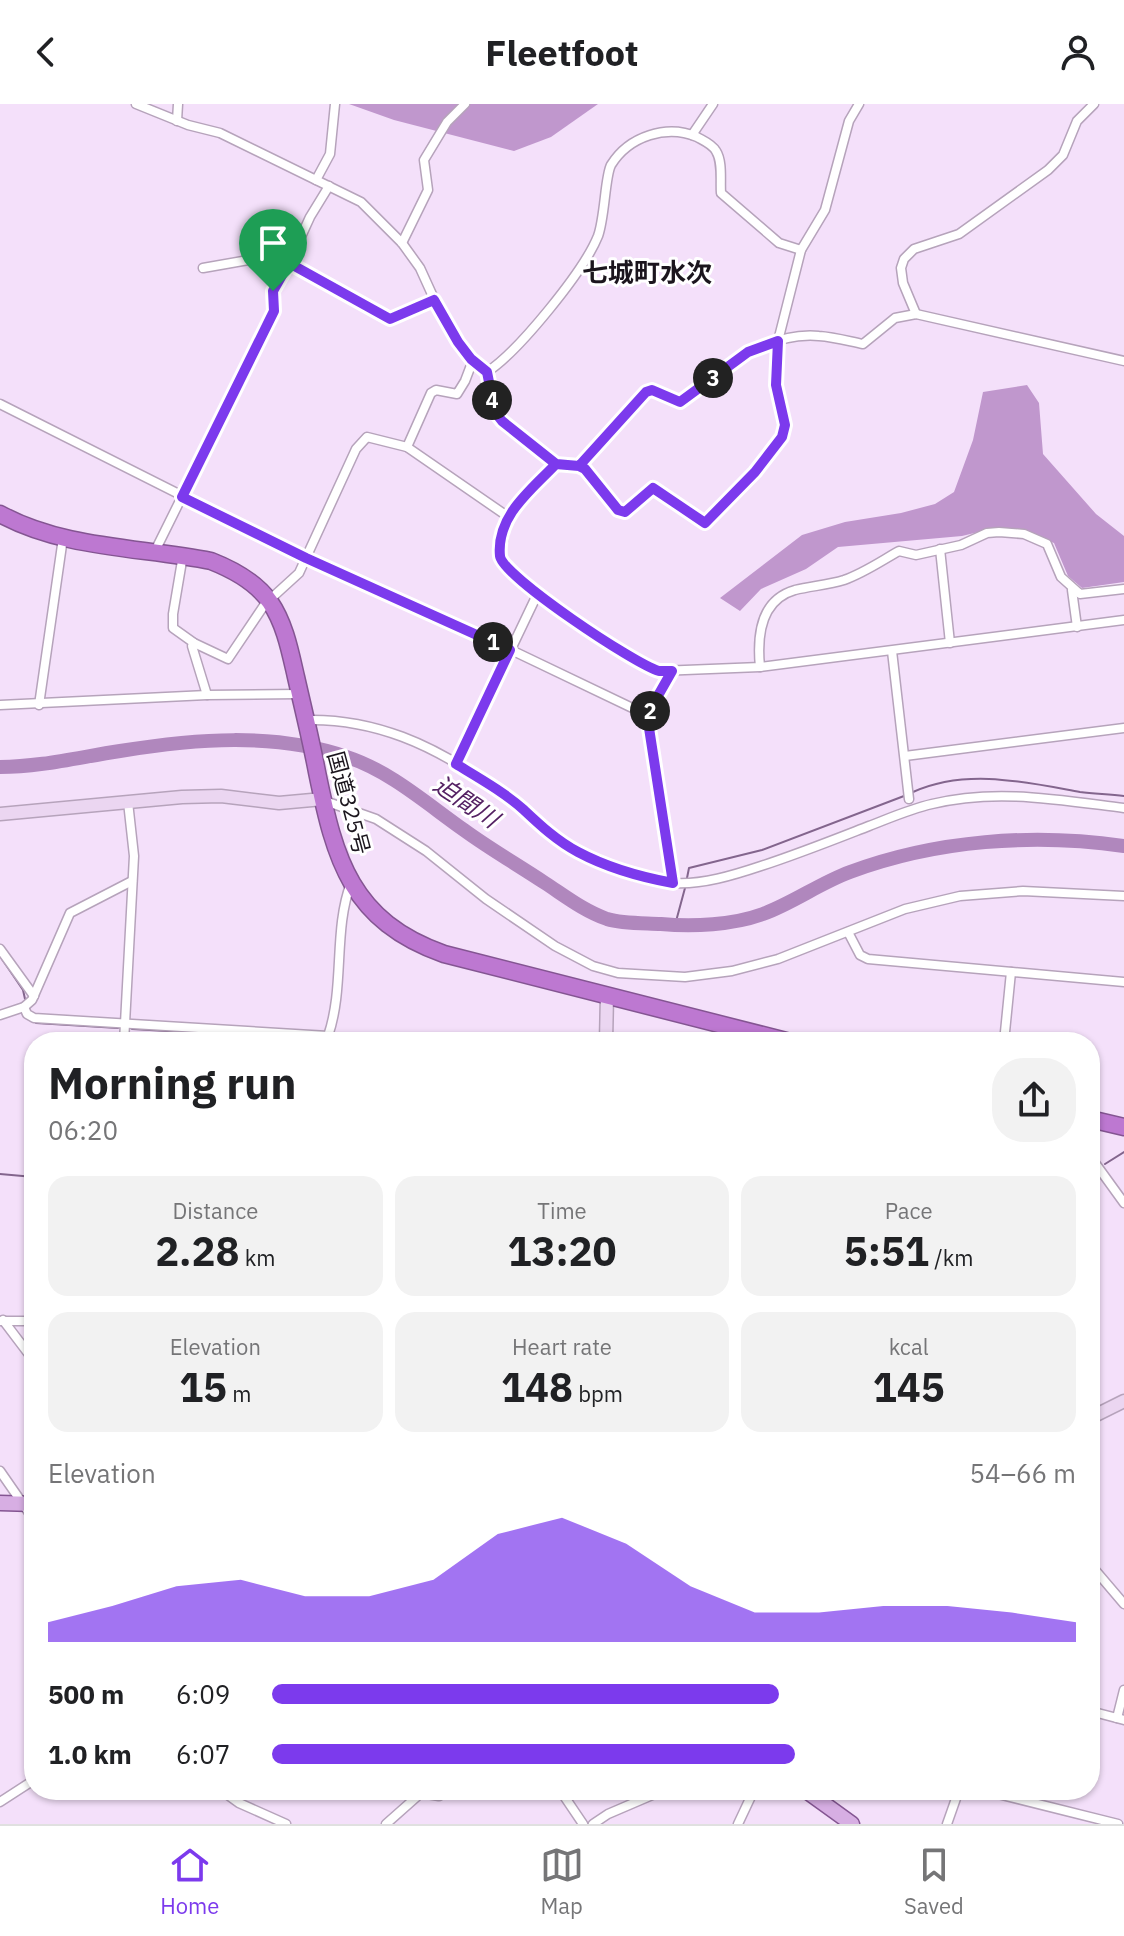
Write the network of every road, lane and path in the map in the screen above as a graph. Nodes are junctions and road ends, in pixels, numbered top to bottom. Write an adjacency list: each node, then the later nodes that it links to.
1 (136, 104): 8 (street)
2 (178, 104): 8 (street)
3 (335, 104): 10 (street)
4 (465, 104): 12 (street)
5 (713, 104): 9 (street)
6 (859, 104): 13 (street)
7 (1094, 104): 17 (street)
8 (177, 121): 10 (street)
9 (692, 135): 13 (street); 21 (street)
10 (316, 180): 11 (street)
11 (329, 186): 12 (street); 14 (street)
12 (402, 243): 16 (street)
13 (801, 250): 18 (street)
14 (289, 263): 15 (street); 16 (street); 26 (street)
15 (203, 268)
16 (434, 300): 19 (street)
17 (916, 314): 18 (street); 20 (street)
18 (778, 341): 25 (street); 25 (street)
19 (473, 360): 21 (street); 23 (street)
20 (1124, 361)
21 (487, 372): 24 (street)
22 (0, 404): 26 (street)
23 (407, 447): 28 (street); 33 (street)
24 (556, 464): 25 (street); 28 (street)
25 (579, 466)
26 (182, 497): 31 (street); 33 (street)
27 (0, 514): 29 (highway, 国道325号)
28 (507, 516): 36 (street)
29 (63, 538): 31 (highway, 国道325号); 49 (street)
30 (940, 549): 35 (street); 41 (street); 44 (street)
31 (155, 551): 32 (highway, 国道325号)
32 (183, 555): 37 (highway, 国道325号); 40 (street)
33 (306, 558): 37 (street); 42 (street)
34 (1124, 589): 35 (street)
35 (1072, 590): 39 (street)
36 (539, 595): 42 (street); 45 (street)
37 (269, 601): 40 (street); 46 (highway, 国道325号)
38 (1124, 620): 39 (street)
39 (1077, 627): 41 (street)
40 (194, 643): 47 (street)
41 (950, 643): 43 (street)
42 (510, 650): 50 (street); 54 (street)
43 (892, 651): 44 (street); 53 (street)
44 (760, 667): 45 (street)
45 (672, 671): 50 (street)
46 (300, 694): 47 (street); 51 (highway, 国道325号)
47 (207, 695): 49 (street)
48 (0, 705): 49 (street)
49 (39, 705)
50 (647, 715): 62 (street)
51 (306, 723): 54 (street); 55 (highway, 国道325号)
52 (1124, 728): 53 (street)
53 (905, 756): 56 (street)
54 (456, 764): 62 (street)
55 (323, 799): 57 (street); 61 (highway, 国道325号); 64 (street)
56 (909, 799)
57 (128, 802): 59 (street); 60 (street)
58 (1124, 808): 62 (street)
59 (0, 814)
60 (132, 881): 69 (street); 72 (street)
61 (351, 882): 68 (highway, 国道325号); 75 (street)
62 (673, 883)
63 (1124, 896): 64 (street)
64 (848, 932): 66 (street)
65 (0, 949): 69 (street)
66 (1011, 972): 67 (street); 78 (street)
67 (1124, 982)
68 (607, 995): 76 (street); 77 (highway, 国道325号)
69 (34, 996): 70 (street)
70 (24, 1007): 71 (street); 72 (street)
71 (0, 1015)
72 (125, 1024): 73 (street); 74 (street)
73 (125, 1032)
74 (234, 1032)
75 (331, 1032)
76 (606, 1032)
77 (751, 1032)
78 (1005, 1032)
79 (1100, 1121): 80 (highway)
80 (1124, 1127)
81 (1100, 1170): 82 (street)
82 (1124, 1203)
83 (1, 1321): 84 (street); 85 (street)
84 (24, 1321)
85 (24, 1349)
86 (1124, 1401): 87 (street)
87 (1100, 1413)
88 (0, 1471): 89 (street)
89 (24, 1498)
90 (0, 1503): 91 (main road)
91 (24, 1504)
92 (1100, 1576): 93 (street)
93 (1124, 1604)
94 (1124, 1690): 96 (street)
95 (1100, 1714): 96 (street)
96 (1120, 1719)
97 (24, 1786): 106 (street)
98 (235, 1800): 108 (street)
99 (413, 1800): 109 (street)
100 (567, 1800): 110 (street)
101 (641, 1800): 111 (street)
102 (749, 1800): 112 (street)
103 (819, 1800): 113 (main road)
104 (956, 1800): 107 (street)
105 (1022, 1800): 114 (street)
106 (0, 1802)
107 (949, 1823)
108 (286, 1824)
109 (386, 1824)
110 (583, 1824)
111 (593, 1824)
112 (738, 1824)
113 (852, 1824)
114 (1118, 1824)

